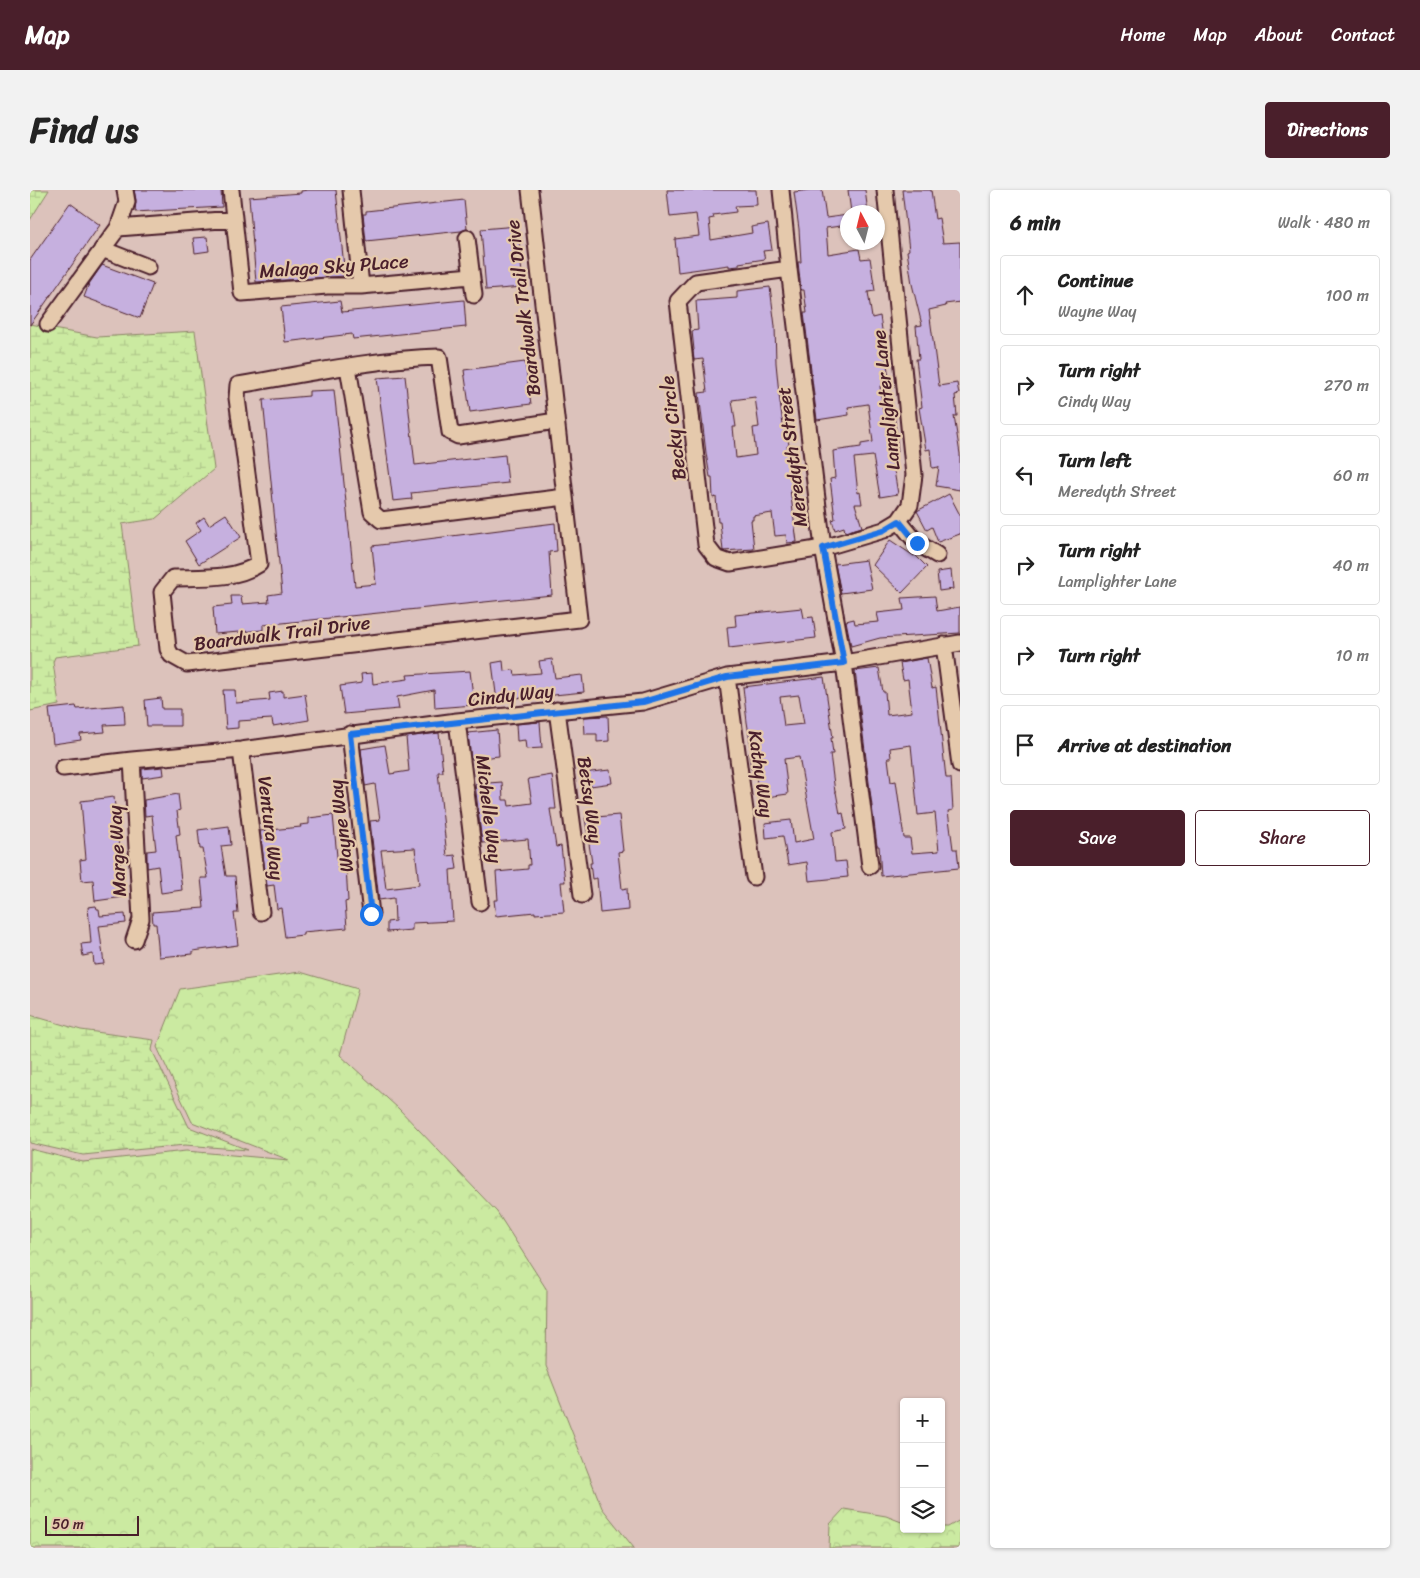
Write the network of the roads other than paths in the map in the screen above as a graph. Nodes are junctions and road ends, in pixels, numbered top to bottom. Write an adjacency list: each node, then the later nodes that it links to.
1 (126, 190): 8 (street)
2 (230, 190): 7 (street, Malaga Sky PLace)
3 (352, 190): 14 (street)
4 (530, 190): 18 (street, Boardwalk Trail Drive)
5 (781, 190): 12 (street, Meredyth Street)
6 (885, 190): 20 (street, Lamplighter Lane)
7 (234, 219): 8 (street); 14 (street, Malaga Sky PLace)
8 (118, 228): 10 (street)
9 (467, 238): 13 (street)
10 (102, 248): 11 (street); 16 (street)
11 (148, 267)
12 (789, 269): 21 (street, Meredyth Street); 21 (street, Becky Circle)
13 (472, 276): 14 (street, Malaga Sky PLace); 15 (street)
14 (361, 286)
15 (474, 295)
16 (48, 324)
17 (348, 367): 18 (street, Boardwalk Trail Drive); 19 (street); 19 (street, Boardwalk Trail Drive)
18 (556, 421): 19 (street, Boardwalk Trail Drive)
19 (565, 497)
20 (899, 521): 21 (street); 22 (street)
21 (823, 548): 25 (street, Meredyth Street)
22 (937, 555)
23 (960, 643): 24 (street, Cindy Way)
24 (944, 645): 25 (street, Cindy Way); 32 (street)
25 (844, 663): 26 (street, Cindy Way); 34 (street, Meredyth Street)
26 (727, 677): 27 (street, Cindy Way); 35 (street, Kathy Way)
27 (557, 710): 28 (street, Cindy Way); 36 (street, Betsy Way)
28 (457, 721): 29 (street, Cindy Way); 37 (street, Michelle Way)
29 (350, 734): 30 (street, Cindy Way); 39 (street, Wayne Way)
30 (241, 750): 31 (street, Cindy Way); 38 (street, Ventura Way)
31 (132, 760): 33 (street, Cindy Way); 40 (street, Marge Way)
32 (960, 765)
33 (63, 768)
34 (870, 866)
35 (754, 877)
36 (582, 895)
37 (480, 902)
38 (261, 912)
39 (371, 914)
40 (134, 940)

